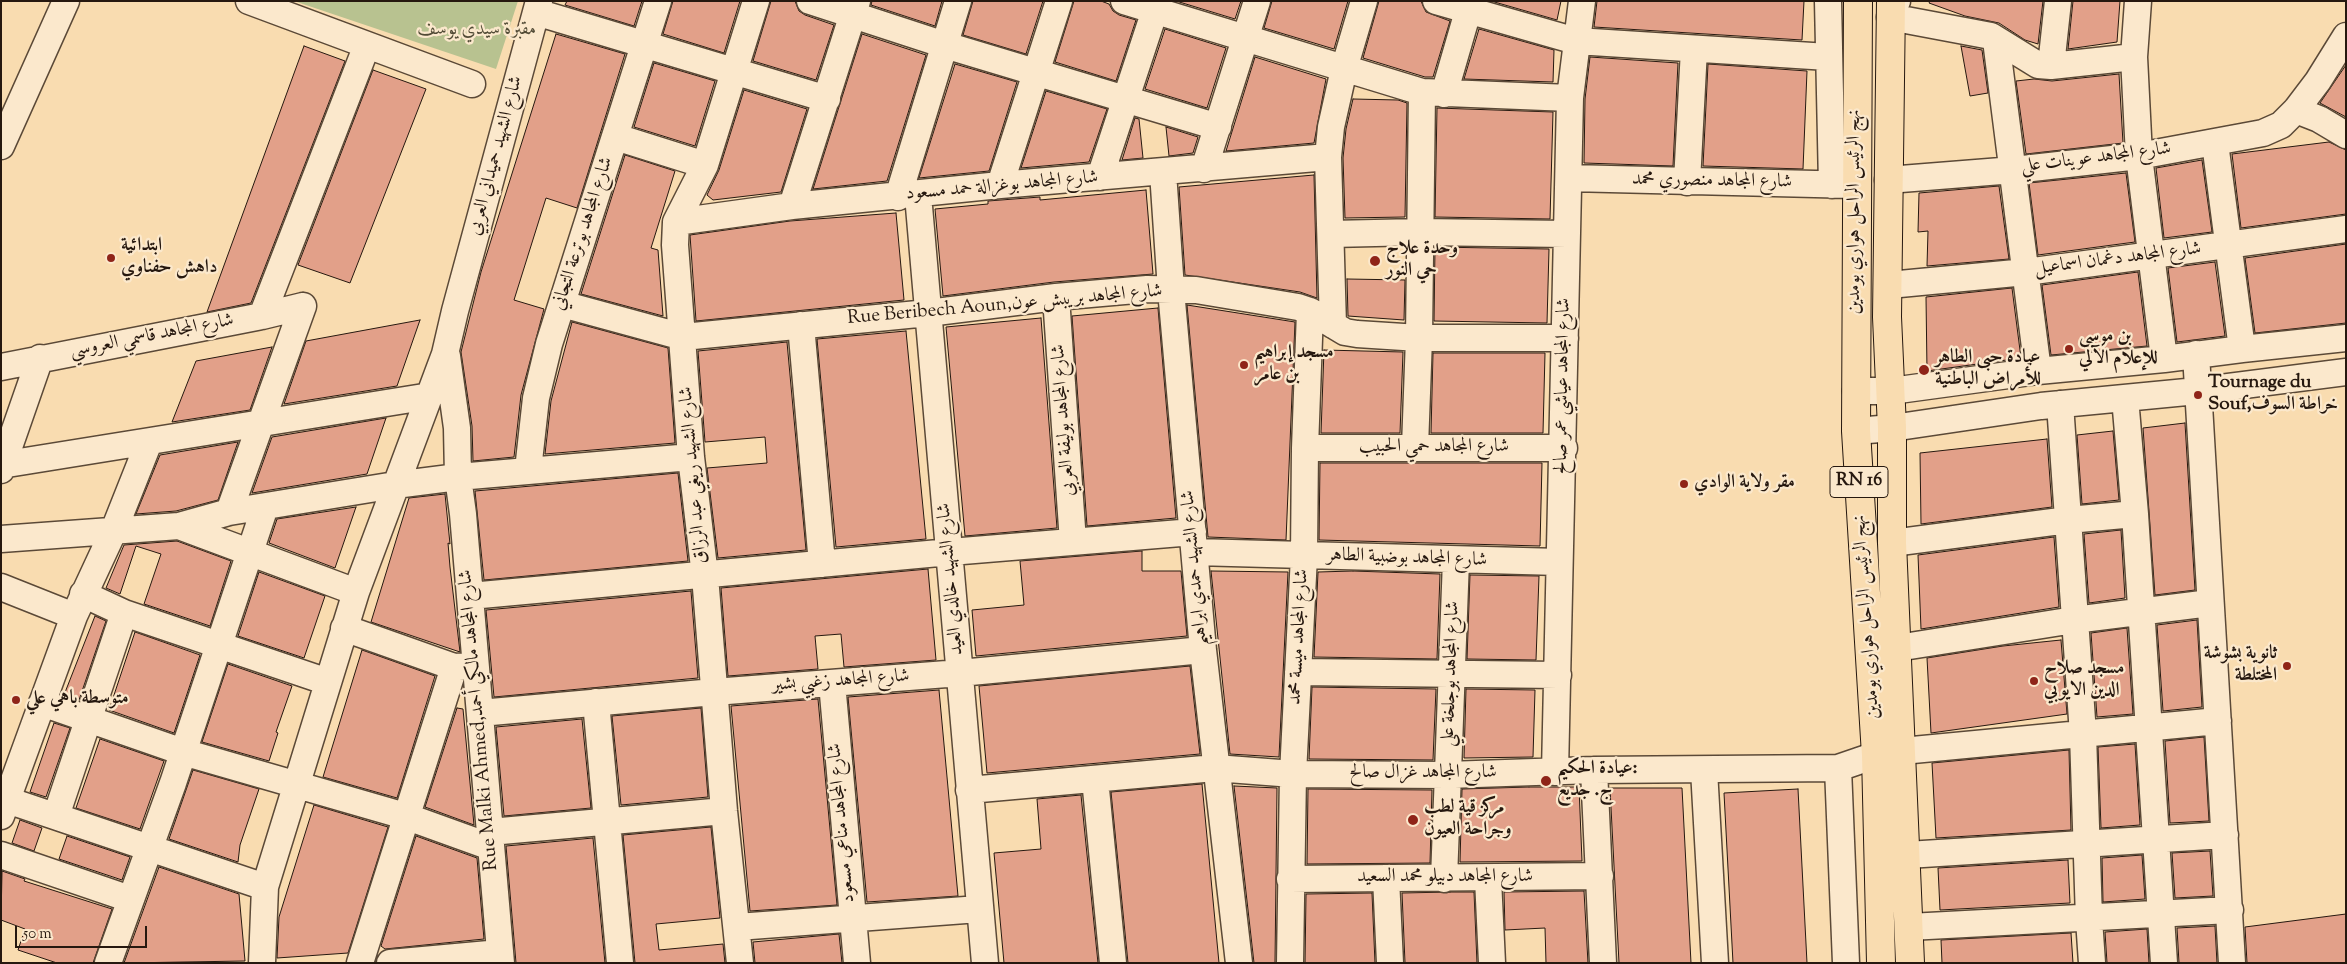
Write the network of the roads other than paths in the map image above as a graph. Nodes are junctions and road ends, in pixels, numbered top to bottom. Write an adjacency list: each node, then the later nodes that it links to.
1 (66, 1): 46 (street)
2 (249, 1): 26 (street)
3 (658, 1): 27 (street, شارع المجاهد بوترعة التجاني)
4 (756, 1): 34 (street, شارع الشهيد ريغي عبد الرزاق)
5 (810, 1): 21 (street)
6 (958, 1): 28 (street)
7 (1059, 1): 35 (street)
8 (1124, 1): 17 (street)
9 (1257, 1): 23 (street)
10 (1364, 1): 33 (street)
11 (1436, 1): 18 (street)
12 (1582, 1): 25 (street, شارع المجاهد عياشي عمر صالح)
13 (1828, 1): 30 (street)
14 (1858, 1): 58 (main road, نهج الرئيس الراحل هواري بومدين / RN 16)
15 (2058, 1): 32 (street)
16 (2138, 1): 31 (street)
17 (1157, 6): 23 (street); 40 (street)
18 (1469, 6): 25 (street); 37 (street)
19 (538, 7): 27 (street); 83 (street, شارع الشهيد حميداني العربي)
20 (1893, 7): 24 (street); 55 (main road, نهج الرئيس الراحل هواري بومدين / RN 16)
21 (855, 8): 28 (street); 39 (street)
22 (2346, 36): 41 (street, شارع المجاهد عوينات علي)
23 (1245, 39): 33 (street); 42 (street)
24 (1996, 40): 32 (street); 51 (street)
25 (1576, 41): 29 (street); 38 (street, شارع المجاهد عياشي عمر صالح)
26 (367, 45): 36 (street); 75 (street)
27 (645, 45): 34 (street); 44 (street, شارع المجاهد بوترعة التجاني)
28 (945, 45): 35 (street); 59 (street)
29 (1694, 49): 30 (street); 56 (street)
30 (1828, 56): 58 (street)
31 (2134, 57): 32 (street); 47 (street)
32 (2051, 66)
33 (1344, 69): 37 (street); 48 (street)
34 (735, 71): 39 (street); 49 (street, شارع الشهيد ريغي عبد الرزاق)
35 (1037, 73): 40 (street); 57 (street)
36 (472, 84)
37 (1433, 93): 38 (street); 63 (street)
38 (1570, 98): 54 (street, شارع المجاهد عياشي عمر صالح)
39 (827, 99): 60 (street)
40 (1126, 100): 42 (street); 53 (street)
41 (2296, 110): 43 (street); 45 (street, شارع المجاهد عوينات علي)
42 (1218, 127): 50 (street)
43 (2346, 135)
44 (616, 137): 49 (street); 72 (street, شارع المجاهد بوترعة التجاني)
45 (2215, 143): 47 (street, شارع المجاهد عوينات علي); 66 (street)
46 (1, 146)
47 (2140, 156): 51 (street, شارع المجاهد عوينات علي); 67 (street)
48 (1328, 157): 50 (street, شارع المجاهد بوغزالة حمد مسعود); 64 (street)
49 (706, 165): 61 (street, شارع الشهيد ريغي عبد الرزاق)
50 (1204, 169): 52 (street, شارع المجاهد بوغزالة حمد مسعود)
51 (2014, 170): 55 (street, شارع المجاهد عوينات علي); 68 (street)
52 (1163, 172): 53 (street, شارع المجاهد بوغزالة حمد مسعود); 70 (street, شارع الشهيد حمدي ابراهيم)
53 (1100, 178): 57 (street, شارع المجاهد بوغزالة حمد مسعود)
54 (1569, 178): 56 (street, شارع المجاهد منصوري محمد); 65 (street, شارع المجاهد عياشي عمر صالح)
55 (1888, 180): 69 (main road, نهج الرئيس الراحل هواري بومدين / RN 16)
56 (1687, 182): 58 (street, شارع المجاهد منصوري محمد)
57 (1000, 185): 59 (street, شارع المجاهد بوغزالة حمد مسعود)
58 (1844, 185): 90 (main road, نهج الرئيس الراحل هواري بومدين / RN 16)
59 (908, 196): 60 (street, شارع المجاهد بوغزالة حمد مسعود); 74 (street, شارع الشهيد خالدي العيد)
60 (792, 206): 61 (street, شارع المجاهد بوغزالة حمد مسعود)
61 (676, 222): 78 (street, شارع الشهيد ريغي عبد الرزاق)
62 (2346, 229): 66 (street, شارع المجاهد دغمان اسماعيل)
63 (1419, 232): 64 (street); 65 (street); 79 (street)
64 (1331, 234): 77 (street)
65 (1567, 234): 80 (street, شارع المجاهد عياشي عمر صالح)
66 (2230, 245): 67 (street, شارع المجاهد دغمان اسماعيل); 82 (street)
67 (2152, 256): 68 (street, شارع المجاهد دغمان اسماعيل); 86 (street)
68 (2026, 272): 69 (street, شارع المجاهد دغمان اسماعيل); 88 (street)
69 (1889, 285): 91 (main road, نهج الرئيس الراحل هواري بومدين / RN 16)
70 (1171, 290): 71 (street, Rue Beribech Aoun,شارع المجاهد بريبش عون); 73 (street, Rue Beribech Aoun,شارع المجاهد بريبش عون); 116 (street, شارع الشهيد حمدي ابراهيم)
71 (1056, 297): 74 (street, Rue Beribech Aoun,شارع المجاهد بريبش عون); 115 (street, شارع المجاهد بوليفة العربي)
72 (562, 304): 78 (street, Rue Beribech Aoun,شارع المجاهد بريبش عون); 105 (street, شارع المجاهد بوترعة التجاني)
73 (1310, 311): 77 (street, Rue Beribech Aoun,شارع المجاهد بريبش عون); 101 (street, شارع المجاهد ميسة محمد)
74 (928, 313): 76 (street, Rue Beribech Aoun,شارع المجاهد بريبش عون); 118 (street, شارع الشهيد خالدي العيد)
75 (262, 316): 85 (street, شارع المجاهد قاسمي العروسي); 96 (street, شارع المجاهد قاسمي العروسي)
76 (801, 325): 78 (street, Rue Beribech Aoun,شارع المجاهد بريبش عون); 123 (street)
77 (1333, 325): 79 (street, Rue Beribech Aoun,شارع المجاهد بريبش عون)
78 (683, 337): 103 (street, شارع الشهيد ريغي عبد الرزاق)
79 (1419, 338): 80 (street, Rue Beribech Aoun,شارع المجاهد بريبش عون); 100 (street)
80 (1565, 338): 102 (street, شارع المجاهد عياشي عمر صالح)
81 (2346, 338): 82 (street)
82 (2242, 348): 84 (street)
83 (445, 354): 93 (street, شارع الشهيد حميداني العربي); 106 (street, Rue Malki Ahmed,شارع المجاهد مالكي أحمد)
84 (2196, 354): 86 (street); 92 (street)
85 (40, 358): 87 (street, شارع المجاهد قاسمي العروسي); 104 (street)
86 (2164, 359): 88 (street)
87 (3, 365)
88 (2038, 371): 91 (street)
89 (2346, 372): 92 (street)
90 (1856, 391): 91 (street); 98 (main road, نهج الرئيس الراحل هواري بومدين / RN 16)
91 (1891, 391): 97 (main road, نهج الرئيس الراحل هواري بومدين / RN 16)
92 (2197, 391): 94 (street); 128 (street)
93 (430, 396): 96 (street); 107 (street, شارع الشهيد حميداني العربي)
94 (2125, 398): 95 (street); 110 (street)
95 (2060, 404): 97 (street); 111 (street)
96 (260, 425): 99 (street); 109 (street)
97 (1892, 428): 98 (street); 117 (main road, نهج الرئيس الراحل هواري بومدين / RN 16)
98 (1856, 431): 153 (main road, نهج الرئيس الراحل هواري بومدين / RN 16)
99 (149, 442): 104 (street); 113 (street)
100 (1414, 447): 101 (street, شارع المجاهد حمي الحبيب); 102 (street, شارع المجاهد حمي الحبيب)
101 (1305, 448): 120 (street, شارع المجاهد ميسة محمد)
102 (1564, 448): 122 (street, شارع المجاهد عياشي عمر صالح)
103 (691, 457): 105 (street); 124 (street, شارع الشهيد ريغي عبد الرزاق)
104 (2, 466)
105 (528, 470): 106 (street)
106 (458, 477): 107 (street); 127 (street, Rue Malki Ahmed,شارع المجاهد مالكي أحمد)
107 (395, 485): 108 (street); 126 (street, شارع الشهيد حميداني العربي)
108 (265, 508): 109 (street); 119 (street)
109 (229, 512): 112 (street)
110 (2135, 514): 111 (street); 130 (street)
111 (2068, 520): 117 (street); 132 (street)
112 (179, 526): 113 (street); 119 (street)
113 (114, 530): 114 (street); 129 (street)
114 (1, 539)
115 (1073, 542): 116 (street, شارع المجاهد بوضبية الطاهر); 118 (street, شارع المجاهد بوضبية الطاهر)
116 (1194, 542): 120 (street, شارع المجاهد بوضبية الطاهر); 136 (street, شارع الشهيد حمدي ابراهيم)
117 (1892, 543): 135 (main road, نهج الرئيس الراحل هواري بومدين / RN 16)
118 (950, 552): 123 (street, شارع المجاهد بوضبية الطاهر); 139 (street, شارع الشهيد خالدي العيد)
119 (249, 554): 126 (street); 134 (street)
120 (1304, 556): 121 (street, شارع المجاهد بوضبية الطاهر); 138 (street, شارع المجاهد ميسة محمد)
121 (1456, 560): 122 (street, شارع المجاهد بوضبية الطاهر); 140 (street, شارع المجاهد بوجلخة علي)
122 (1559, 562): 141 (street, شارع المجاهد عياشي عمر صالح)
123 (822, 564): 124 (street, شارع المجاهد بوضبية الطاهر)
124 (705, 576): 127 (street, شارع المجاهد بوضبية الطاهر); 144 (street, شارع الشهيد ريغي عبد الرزاق)
125 (1, 587): 129 (street)
126 (356, 592): 133 (street, شارع الشهيد حميداني العربي)
127 (470, 596): 137 (street, Rue Malki Ahmed,شارع المجاهد مالكي أحمد)
128 (2210, 603): 130 (street); 149 (street)
129 (78, 605): 131 (street); 146 (street)
130 (2142, 612): 132 (street); 150 (street)
131 (124, 613): 134 (street); 148 (street)
132 (2074, 620): 135 (street); 151 (street)
133 (344, 628): 137 (street); 142 (street, شارع الشهيد حميداني العربي)
134 (219, 644): 142 (street); 152 (street)
135 (1897, 648): 153 (main road, نهج الرئيس الراحل هواري بومدين / RN 16)
136 (1203, 650): 139 (street, شارع المجاهد زغبي بشير); 154 (street, شارع الشهيد حمدي ابراهيم)
137 (465, 667): 147 (street, Rue Malki Ahmed,شارع المجاهد مالكي أحمد); 167 (street)
138 (1298, 672): 140 (street); 159 (street, شارع المجاهد ميسة محمد)
139 (960, 673): 143 (street, شارع المجاهد زغبي بشير); 163 (street, شارع الشهيد خالدي العيد)
140 (1452, 675): 141 (street); 160 (street, شارع المجاهد بوجلخة علي)
141 (1558, 675): 158 (street, شارع المجاهد عياشي عمر صالح)
142 (328, 682): 162 (street, شارع الشهيد حميداني العربي)
143 (832, 683): 144 (street, شارع المجاهد زغبي بشير); 187 (street, شارع المجاهد مناعي مسعود)
144 (714, 692): 145 (street, شارع المجاهد زغبي بشير); 165 (street, شارع الشهيد ريغي عبد الرزاق)
145 (596, 702): 147 (street, شارع المجاهد زغبي بشير); 168 (street)
146 (42, 703): 148 (street); 164 (street)
147 (480, 714): 170 (street, Rue Malki Ahmed,شارع المجاهد مالكي أحمد)
148 (90, 718): 152 (street); 166 (street)
149 (2218, 721): 150 (street, شارع المجاهد غزال صالح); 169 (street)
150 (2148, 728): 151 (street, شارع المجاهد غزال صالح); 171 (street)
151 (2083, 734): 153 (street, شارع المجاهد غزال صالح); 172 (street)
152 (183, 752): 162 (street); 173 (street)
153 (1889, 753): 155 (street, شارع المجاهد غزال صالح); 175 (main road, نهج الرئيس الراحل هواري بومدين / RN 16); 207 (main road, نهج الرئيس الراحل هواري بومدين / RN 16)
154 (1215, 768): 159 (street, شارع المجاهد غزال صالح); 161 (street, شارع المجاهد غزال صالح); 200 (street, شارع الشهيد حمدي ابراهيم)
155 (1838, 768): 157 (street, شارع المجاهد غزال صالح); 206 (street)
156 (1594, 770): 157 (street, شارع المجاهد غزال صالح); 158 (street, شارع المجاهد غزال صالح); 176 (street)
157 (1704, 770): 205 (street)
158 (1555, 772): 160 (street, شارع المجاهد غزال صالح)
159 (1293, 774): 160 (street, شارع المجاهد غزال صالح); 178 (street, شارع المجاهد ميسة محمد)
160 (1447, 775): 179 (street, شارع المجاهد بوجلخة علي)
161 (1096, 779): 163 (street, شارع المجاهد غزال صالح); 199 (street)
162 (296, 784): 167 (street); 181 (street, شارع الشهيد حميداني العربي)
163 (968, 790): 183 (street, شارع الشهيد خالدي العيد)
164 (4, 808): 166 (street)
165 (724, 811): 168 (street); 188 (street, شارع الشهيد ريغي عبد الرزاق)
166 (56, 816): 173 (street)
167 (405, 816): 170 (street); 193 (street)
168 (607, 822): 170 (street); 195 (street)
169 (2224, 835): 171 (street); 184 (street)
170 (490, 839): 190 (street, Rue Malki Ahmed,شارع المجاهد مالكي أحمد)
171 (2156, 840): 172 (street); 185 (street)
172 (2087, 845): 175 (street); 186 (street)
173 (149, 847): 181 (street); 182 (street)
174 (1, 855): 182 (street)
175 (1907, 855): 189 (main road, نهج الرئيس الراحل هواري بومدين / RN 16)
176 (1600, 876): 180 (street, شارع المجاهد دبيلو محمد السعيد); 204 (street)
177 (1386, 878): 178 (street, شارع المجاهد دبيلو محمد السعيد); 179 (street, شارع المجاهد دبيلو محمد السعيد); 202 (street)
178 (1290, 879): 201 (street, شارع المجاهد ميسة محمد)
179 (1444, 879): 180 (street, شارع المجاهد دبيلو محمد السعيد)
180 (1488, 879): 203 (street)
181 (265, 888): 192 (street, شارع الشهيد حميداني العربي)
182 (130, 899): 191 (street)
183 (979, 909): 187 (street); 198 (street, شارع الشهيد خالدي العيد)
184 (2230, 910): 185 (street); 211 (street)
185 (2162, 916): 186 (street); 210 (street)
186 (2088, 919): 189 (street); 209 (street)
187 (852, 920): 188 (street); 197 (street, شارع المجاهد مناعي مسعود)
188 (737, 927): 196 (street, شارع الشهيد ريغي عبد الرزاق)
189 (1909, 928): 208 (main road, نهج الرئيس الراحل هواري بومدين / RN 16)
190 (500, 958): 194 (street)
191 (108, 963)
192 (262, 963)
193 (360, 963)
194 (390, 963)
195 (620, 963)
196 (740, 963)
197 (857, 963)
198 (984, 963)
199 (1114, 963)
200 (1239, 963)
201 (1290, 963)
202 (1390, 963)
203 (1492, 963)
204 (1603, 963)
205 (1715, 963)
206 (1846, 963)
207 (1881, 963)
208 (1910, 963)
209 (2092, 963)
210 (2164, 963)
211 (2232, 963)

